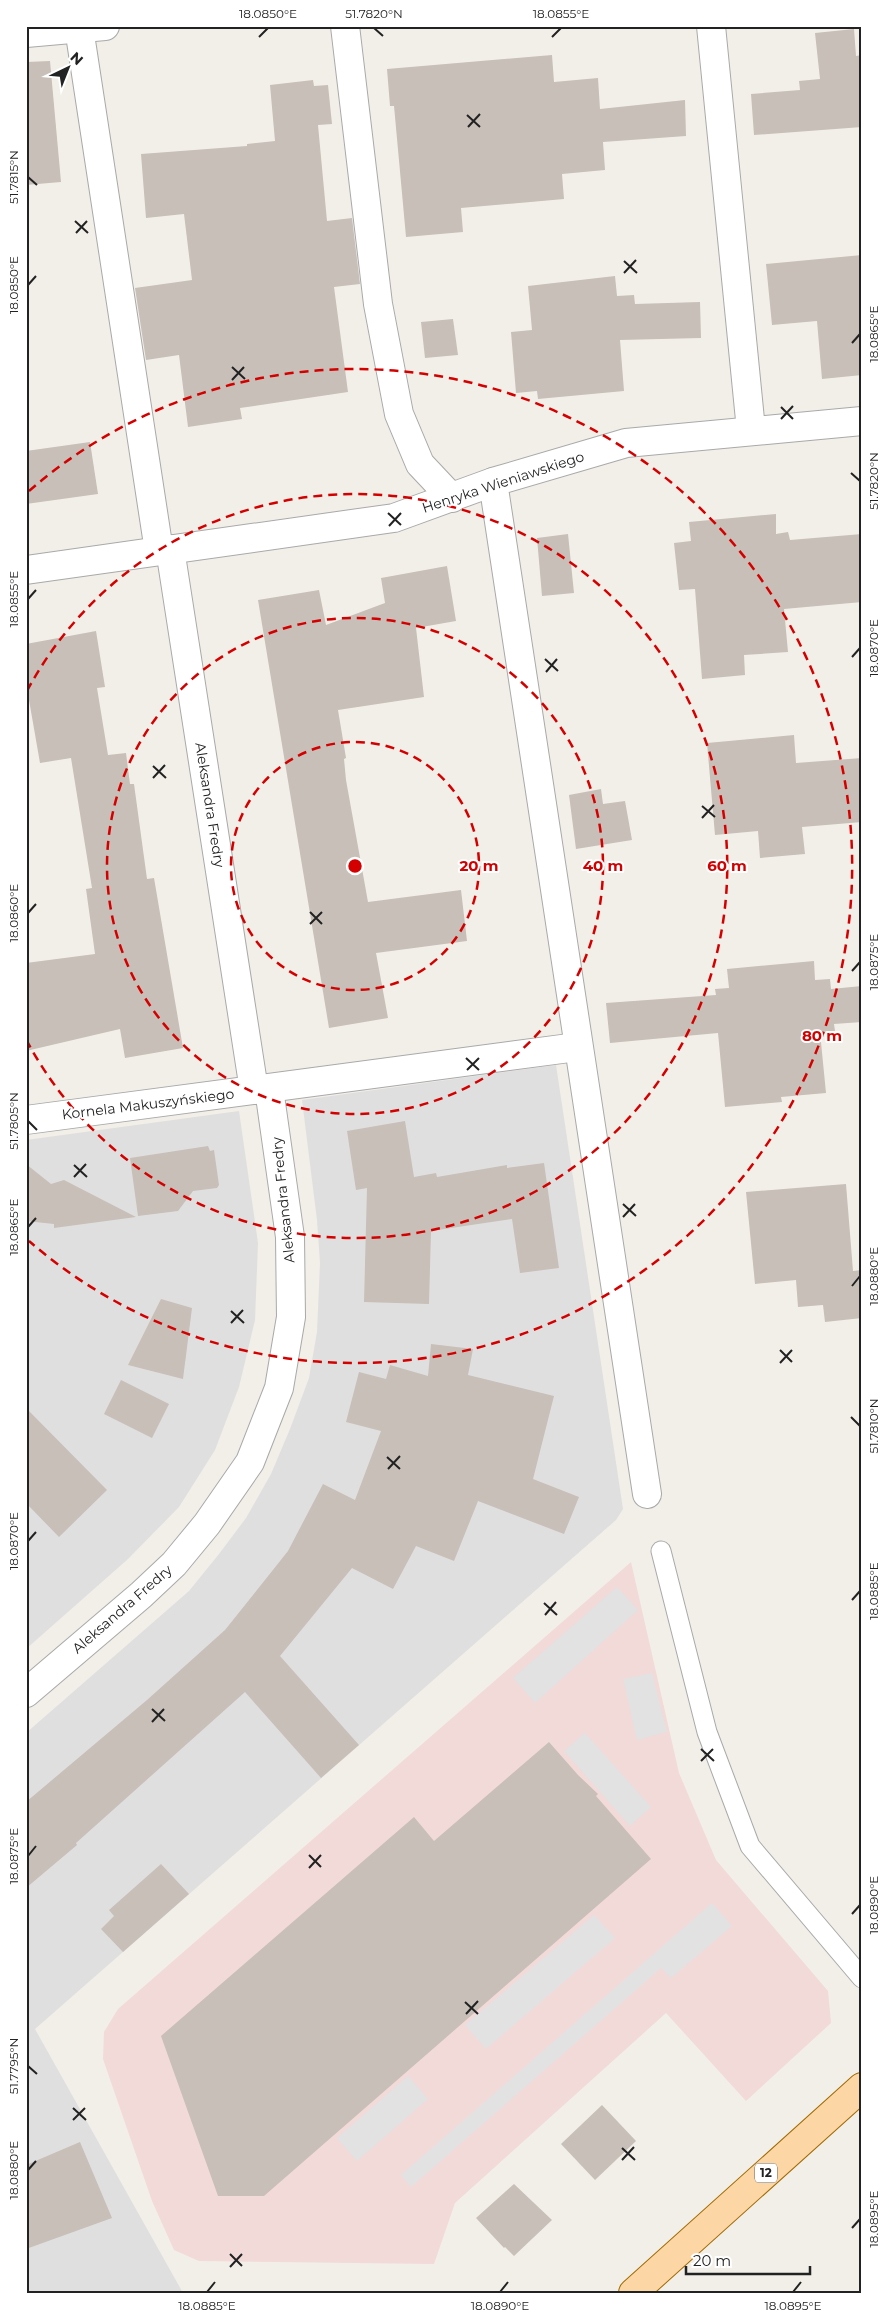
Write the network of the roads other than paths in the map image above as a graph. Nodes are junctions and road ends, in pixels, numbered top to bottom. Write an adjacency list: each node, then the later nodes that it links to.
1 (345, 26): 8 (street)
2 (711, 26): 6 (street)
3 (92, 27): 4 (street); 9 (street, Aleksandra Fredry)
4 (26, 33)
5 (862, 421): 6 (street, Henryka Wieniawskiego)
6 (752, 430): 7 (street, Henryka Wieniawskiego)
7 (493, 482): 8 (street, Henryka Wieniawskiego); 11 (street)
8 (452, 498): 9 (street, Henryka Wieniawskiego)
9 (165, 550): 10 (street, Henryka Wieniawskiego); 12 (street, Aleksandra Fredry)
10 (26, 570)
11 (577, 1047): 12 (street, Kornela Makuszyńskiego); 14 (street)
12 (261, 1090): 13 (street, Kornela Makuszyńskiego); 16 (street, Aleksandra Fredry)
13 (26, 1120)
14 (647, 1494)
15 (661, 1551): 17 (lane)
16 (26, 1693)
17 (861, 1976)
18 (862, 2087): 19 (main road, 12)
19 (633, 2293)

